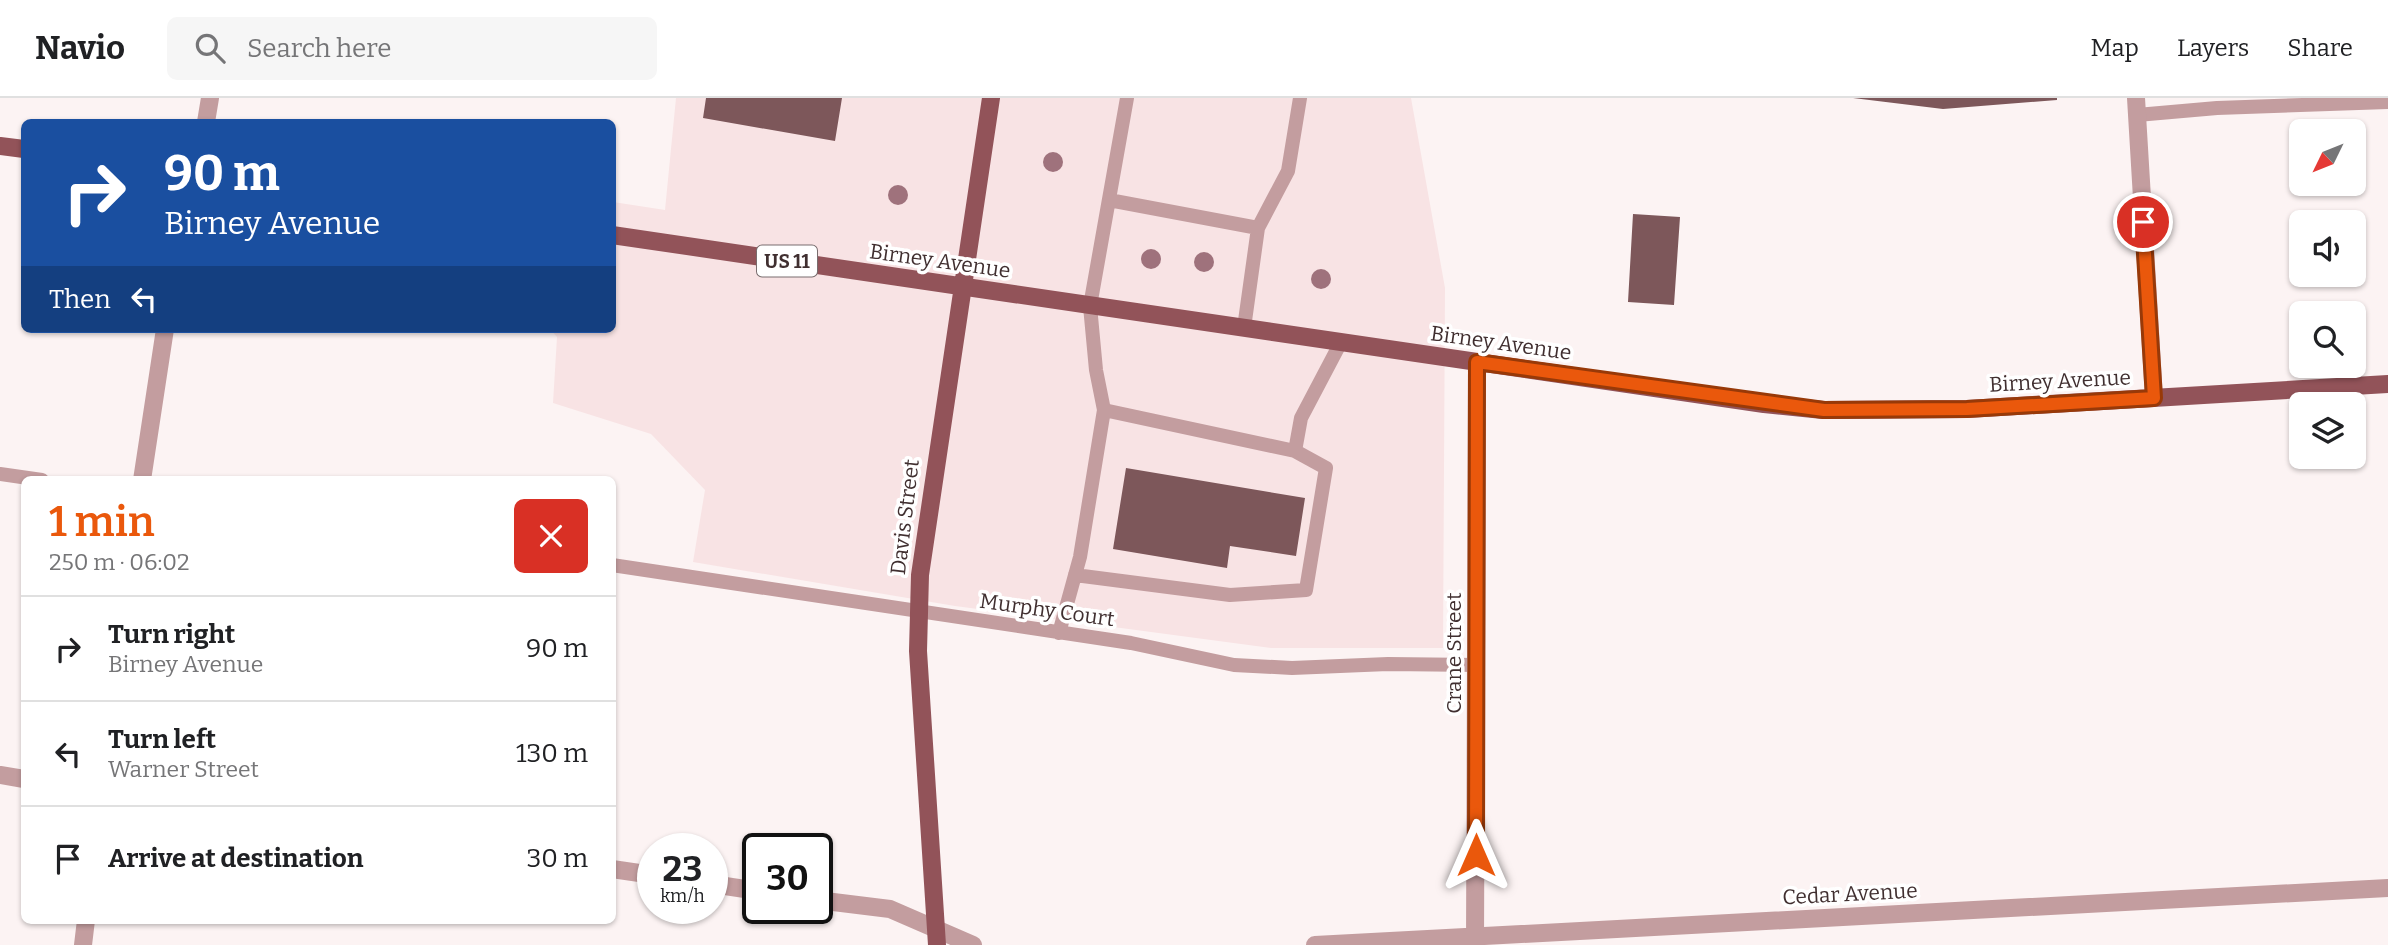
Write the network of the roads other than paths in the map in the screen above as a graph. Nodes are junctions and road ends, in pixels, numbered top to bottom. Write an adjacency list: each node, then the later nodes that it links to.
1 (210, 98): 7 (street)
2 (991, 98): 13 (main road, Davis Street)
3 (1127, 98): 10 (lane)
4 (1300, 98): 11 (lane)
5 (2388, 102): 6 (lane)
6 (2137, 106): 20 (street)
7 (206, 119)
8 (0, 146): 9 (main road)
9 (21, 149)
10 (1109, 200): 11 (lane); 14 (lane)
11 (1258, 228): 15 (lane)
12 (616, 236): 13 (main road, Birney Avenue / US 11)
13 (962, 287): 14 (main road, Birney Avenue / US 11); 28 (main road, Davis Street)
14 (1090, 306): 15 (main road, Birney Avenue / US 11); 21 (lane)
15 (1244, 328): 17 (main road, Birney Avenue / US 11)
16 (164, 333): 24 (street)
17 (1340, 342): 18 (main road, Birney Avenue / US 11); 22 (lane)
18 (1477, 362): 20 (main road, Birney Avenue / US 11); 30 (street, Crane Street)
19 (2388, 384): 20 (main road, Birney Avenue / US 11)
20 (2154, 398)
21 (1104, 410): 22 (lane); 27 (lane)
22 (1294, 451): 27 (lane)
23 (0, 474): 25 (lane)
24 (143, 476)
25 (21, 477)
26 (616, 566): 28 (lane, Murphy Court)
27 (1075, 575): 29 (lane)
28 (918, 612): 29 (lane, Murphy Court); 38 (main road, Davis Street)
29 (1059, 633): 30 (lane, Murphy Court)
30 (1477, 665): 39 (street, Crane Street)
31 (0, 775): 32 (street)
32 (21, 778)
33 (616, 870): 34 (street)
34 (637, 873)
35 (2388, 888): 39 (street, Cedar Avenue)
36 (833, 902): 38 (street)
37 (86, 924): 40 (street)
38 (936, 936): 41 (street)
39 (1475, 941): 42 (street, Cedar Avenue)
40 (83, 945)
41 (974, 945)
42 (1315, 945)

